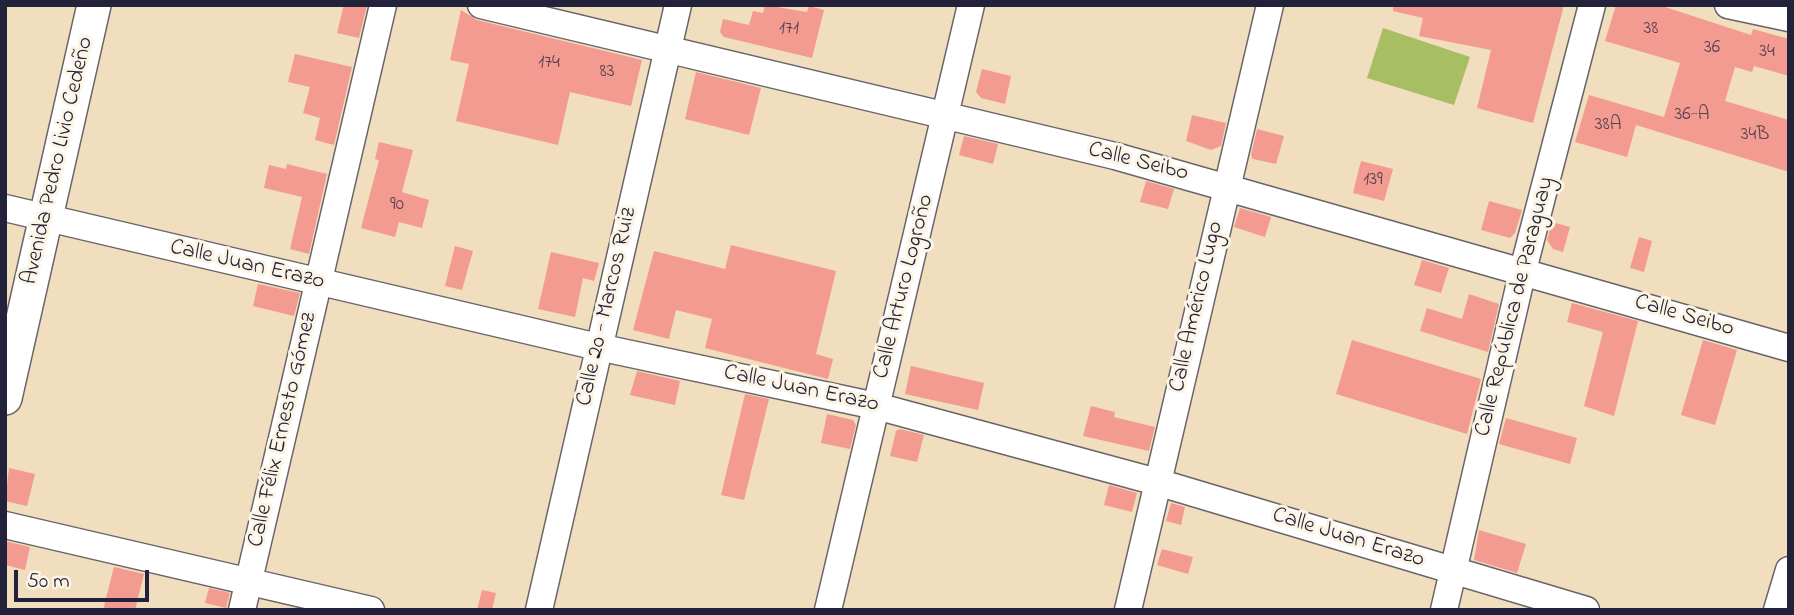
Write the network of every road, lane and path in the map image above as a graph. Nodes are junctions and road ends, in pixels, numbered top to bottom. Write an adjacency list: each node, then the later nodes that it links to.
1 (94, 5): 14 (main road, Avenida Pedro Livio Cedeño)
2 (383, 5): 16 (street, Calle Félix Ernesto Gómez)
3 (481, 5): 10 (street, Calle Seibo)
4 (678, 5): 10 (street, Calle 20 - Marcos Ruiz)
5 (971, 5): 11 (street, Calle Arturo Logroño)
6 (1270, 5): 12 (street, Calle Américo Lugo)
7 (1592, 5): 15 (street, Calle República de Paraguay)
8 (1728, 5): 9 (street)
9 (1789, 18)
10 (668, 50): 11 (street, Calle Seibo); 17 (street, Calle 20 - Marcos Ruiz)
11 (947, 116): 12 (street, Calle Seibo); 20 (street, Calle Arturo Logroño)
12 (1226, 186): 15 (street, Calle Seibo); 21 (street, Calle Américo Lugo)
13 (5, 208): 14 (street, Calle Juan Erazo)
14 (46, 218): 16 (street, Calle Juan Erazo); 19 (main road, Avenida Pedro Livio Cedeño)
15 (1523, 270): 18 (street, Calle Seibo); 23 (street, Calle República de Paraguay)
16 (318, 282): 17 (street, Calle Juan Erazo); 25 (street, Calle Félix Ernesto Gómez)
17 (598, 348): 20 (street, Calle Juan Erazo); 28 (street, Calle 20 - Marcos Ruiz)
18 (1789, 348)
19 (5, 398)
20 (876, 406): 21 (street, Calle Juan Erazo); 29 (street, Calle Arturo Logroño)
21 (1157, 482): 23 (street, Calle Juan Erazo); 30 (street, Calle Américo Lugo)
22 (5, 525): 25 (street)
23 (1453, 570): 31 (street, Calle República de Paraguay); 32 (street, Calle Juan Erazo)
24 (1789, 570): 33 (street)
25 (249, 581): 26 (street, Calle Félix Ernesto Gómez); 27 (street)
26 (242, 610)
27 (371, 610)
28 (539, 610)
29 (828, 610)
30 (1128, 610)
31 (1444, 610)
32 (1586, 610)
33 (1777, 610)

